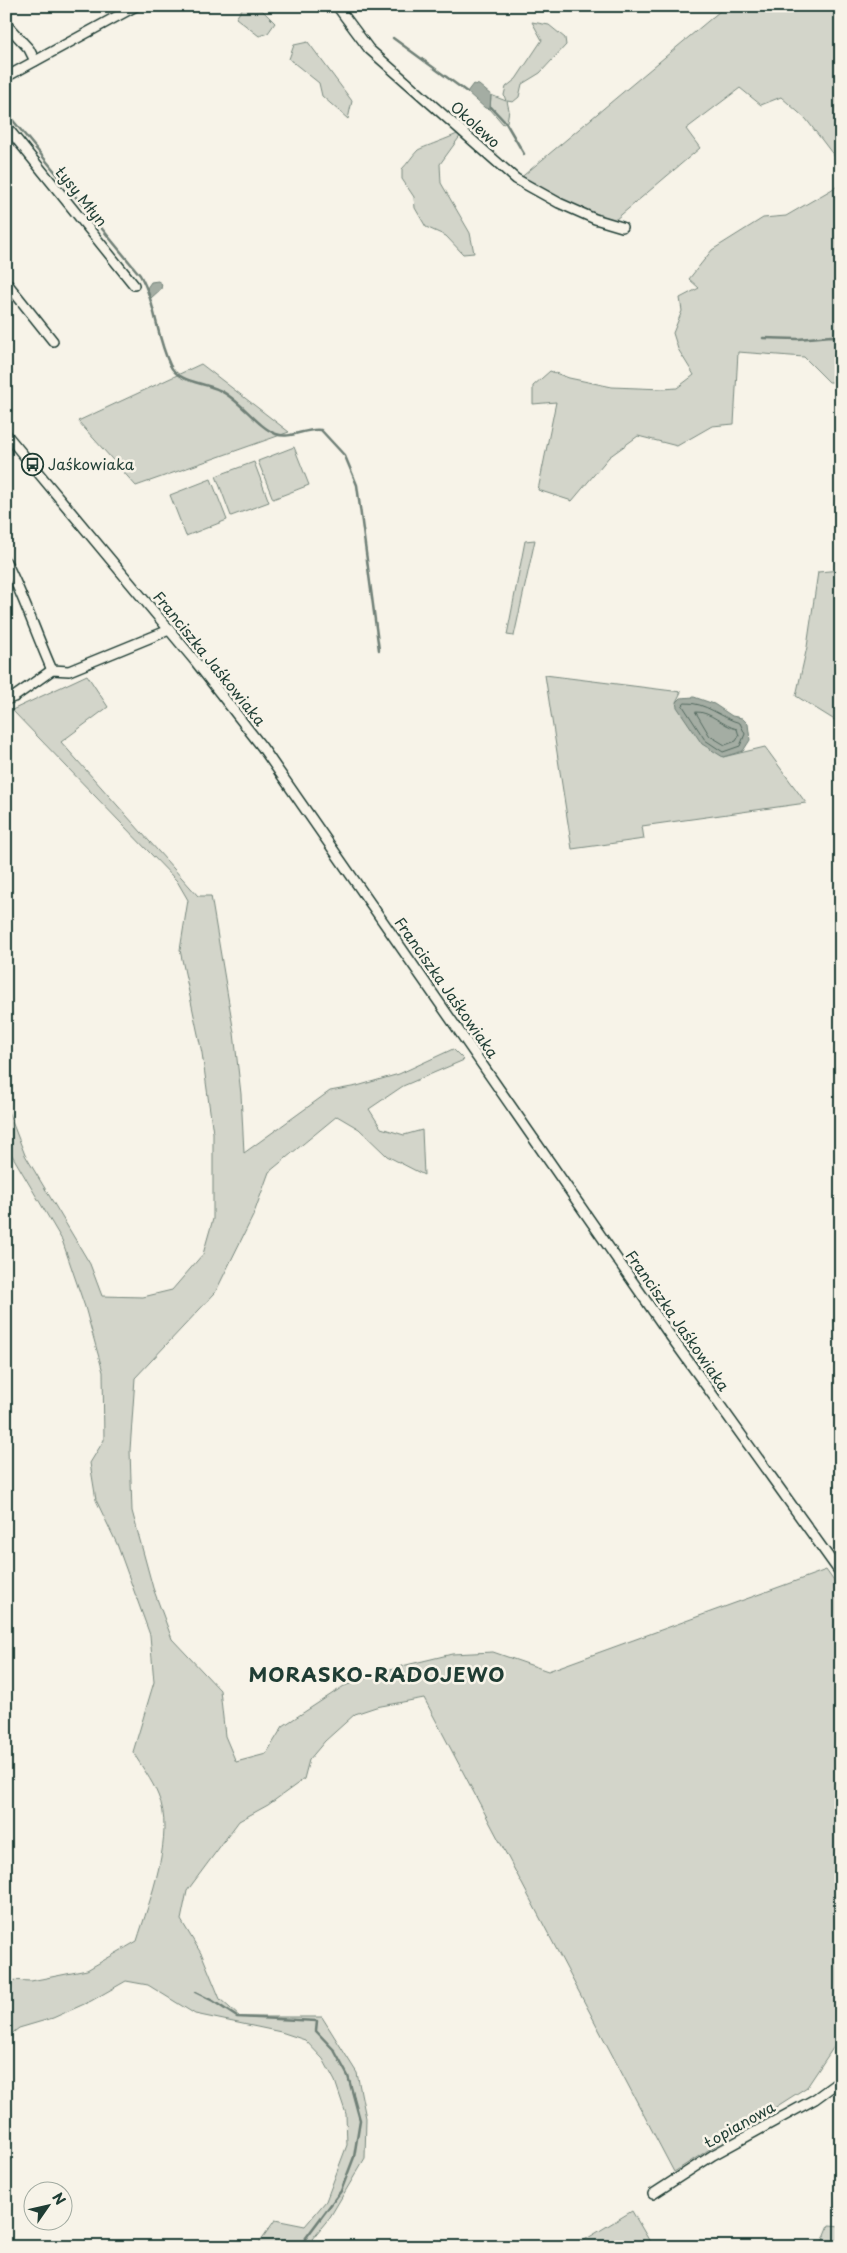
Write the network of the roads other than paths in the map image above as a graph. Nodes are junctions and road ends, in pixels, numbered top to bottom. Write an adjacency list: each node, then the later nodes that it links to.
1 (136, 6): 4 (street)
2 (337, 6): 7 (street, Okolewo)
3 (6, 24): 4 (street)
4 (35, 61): 5 (street)
5 (6, 77)
6 (6, 126): 9 (street, Łysy Młyn)
7 (622, 227)
8 (6, 282): 10 (street)
9 (134, 285)
10 (53, 341)
11 (6, 434): 13 (street, Franciszka Jaśkowiaka)
12 (6, 562): 14 (street)
13 (169, 630): 14 (street); 16 (street, Franciszka Jaśkowiaka)
14 (52, 670): 15 (street)
15 (6, 700)
16 (841, 1574)
17 (841, 2080): 18 (street, Łopianowa)
18 (653, 2194)

